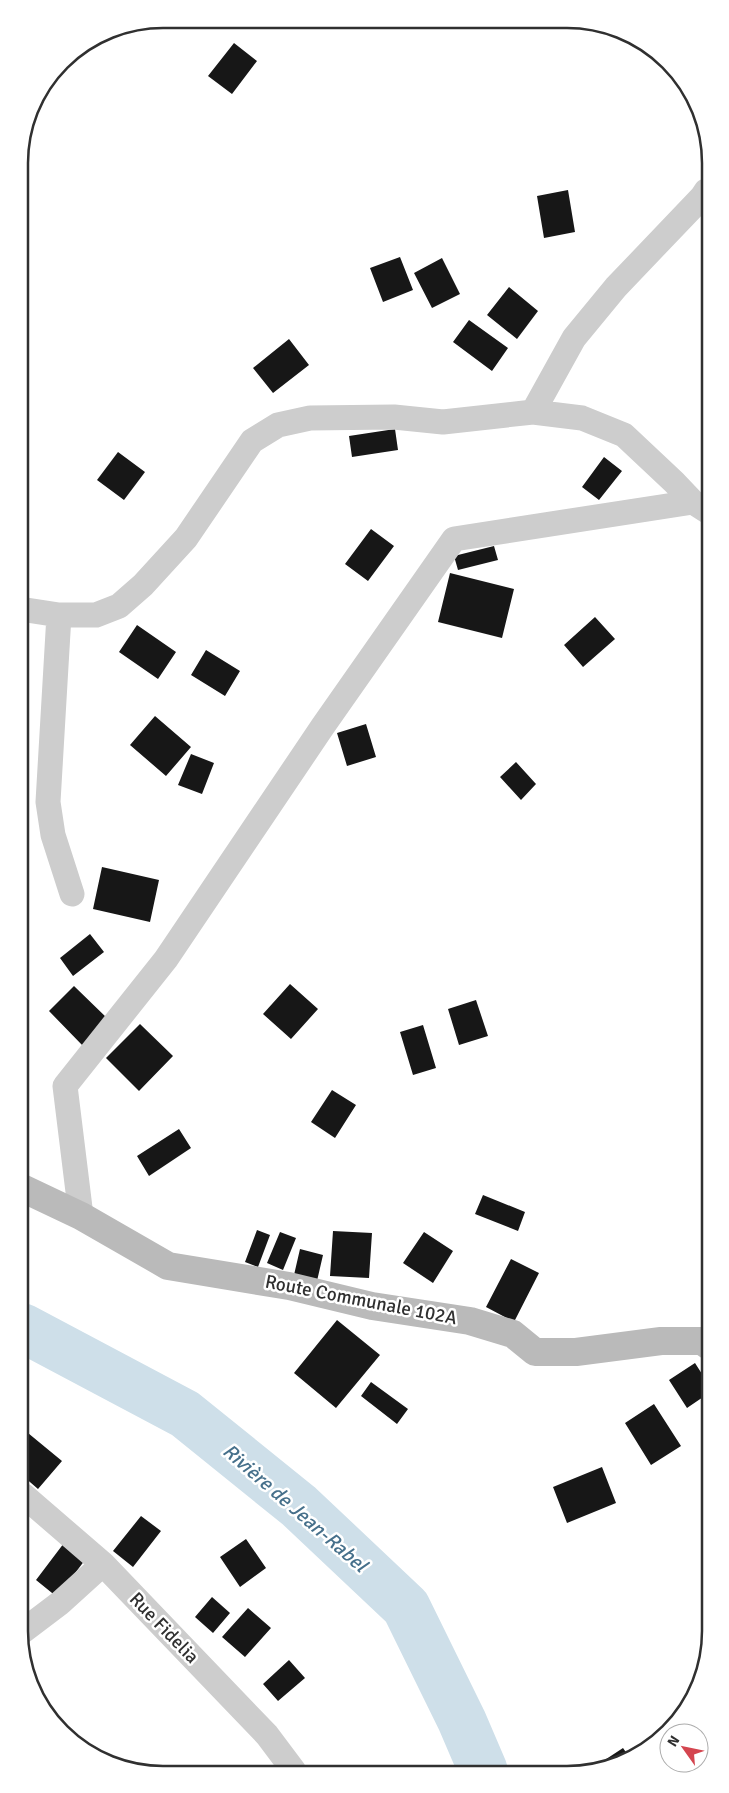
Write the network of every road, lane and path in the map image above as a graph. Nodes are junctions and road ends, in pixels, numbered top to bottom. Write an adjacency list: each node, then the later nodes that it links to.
1 (702, 198): 2 (street)
2 (533, 412): 3 (street); 5 (street)
3 (700, 507): 8 (street)
4 (28, 610): 5 (street)
5 (59, 615): 6 (street)
6 (72, 894)
7 (28, 1191): 8 (street, Route Communale 102A)
8 (81, 1216): 9 (street, Route Communale 102A)
9 (701, 1341)
10 (28, 1499): 11 (street, Rue Fidelia)
11 (103, 1564): 12 (street); 13 (street, Rue Fidelia)
12 (28, 1628)
13 (290, 1766)

